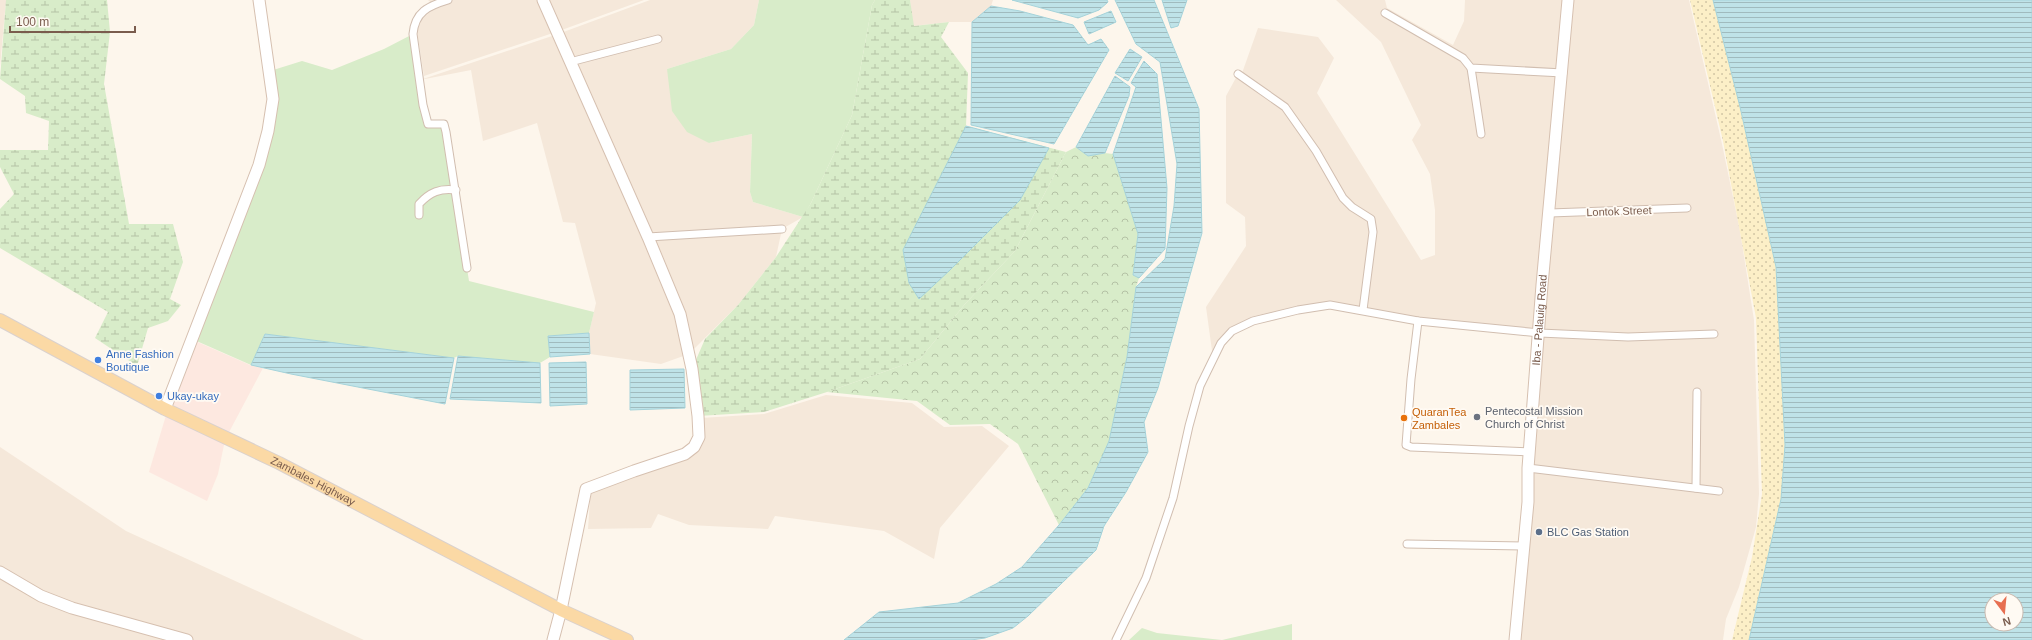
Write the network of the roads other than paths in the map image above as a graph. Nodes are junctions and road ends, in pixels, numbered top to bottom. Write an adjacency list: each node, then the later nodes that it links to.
1 (259, 0): 25 (main road)
2 (448, 0): 12 (street)
3 (543, 0): 7 (main road)
4 (1568, 0): 9 (main road, Iba - Palauig Road)
5 (1385, 13): 8 (street)
6 (658, 39): 7 (street)
7 (570, 62): 17 (main road)
8 (1472, 68): 9 (street); 11 (street)
9 (1562, 73): 14 (main road, Iba - Palauig Road)
10 (1238, 74): 19 (street)
11 (1481, 134)
12 (456, 190): 15 (street); 18 (street)
13 (1687, 208): 14 (street, Lontok Street)
14 (1550, 213): 22 (main road, Iba - Palauig Road)
15 (419, 215)
16 (782, 229): 17 (street)
17 (648, 237): 33 (main road)
18 (467, 268)
19 (1362, 310): 21 (street); 37 (street)
20 (0, 320): 25 (main road, Zambales Highway)
21 (1418, 321): 22 (street); 26 (street)
22 (1540, 333): 23 (street); 26 (main road, Iba - Palauig Road)
23 (1714, 334)
24 (1697, 392): 28 (street)
25 (165, 409): 33 (main road, Zambales Highway)
26 (1530, 452): 27 (main road, Iba - Palauig Road)
27 (1528, 468): 28 (street); 31 (main road, Iba - Palauig Road)
28 (1696, 488): 29 (street)
29 (1719, 490)
30 (1408, 544): 31 (street)
31 (1523, 546): 38 (main road, Iba - Palauig Road)
32 (0, 572): 34 (main road)
33 (561, 610): 35 (main road); 36 (main road, Zambales Highway)
34 (187, 640)
35 (553, 640)
36 (627, 640)
37 (1116, 640)
38 (1514, 640)

